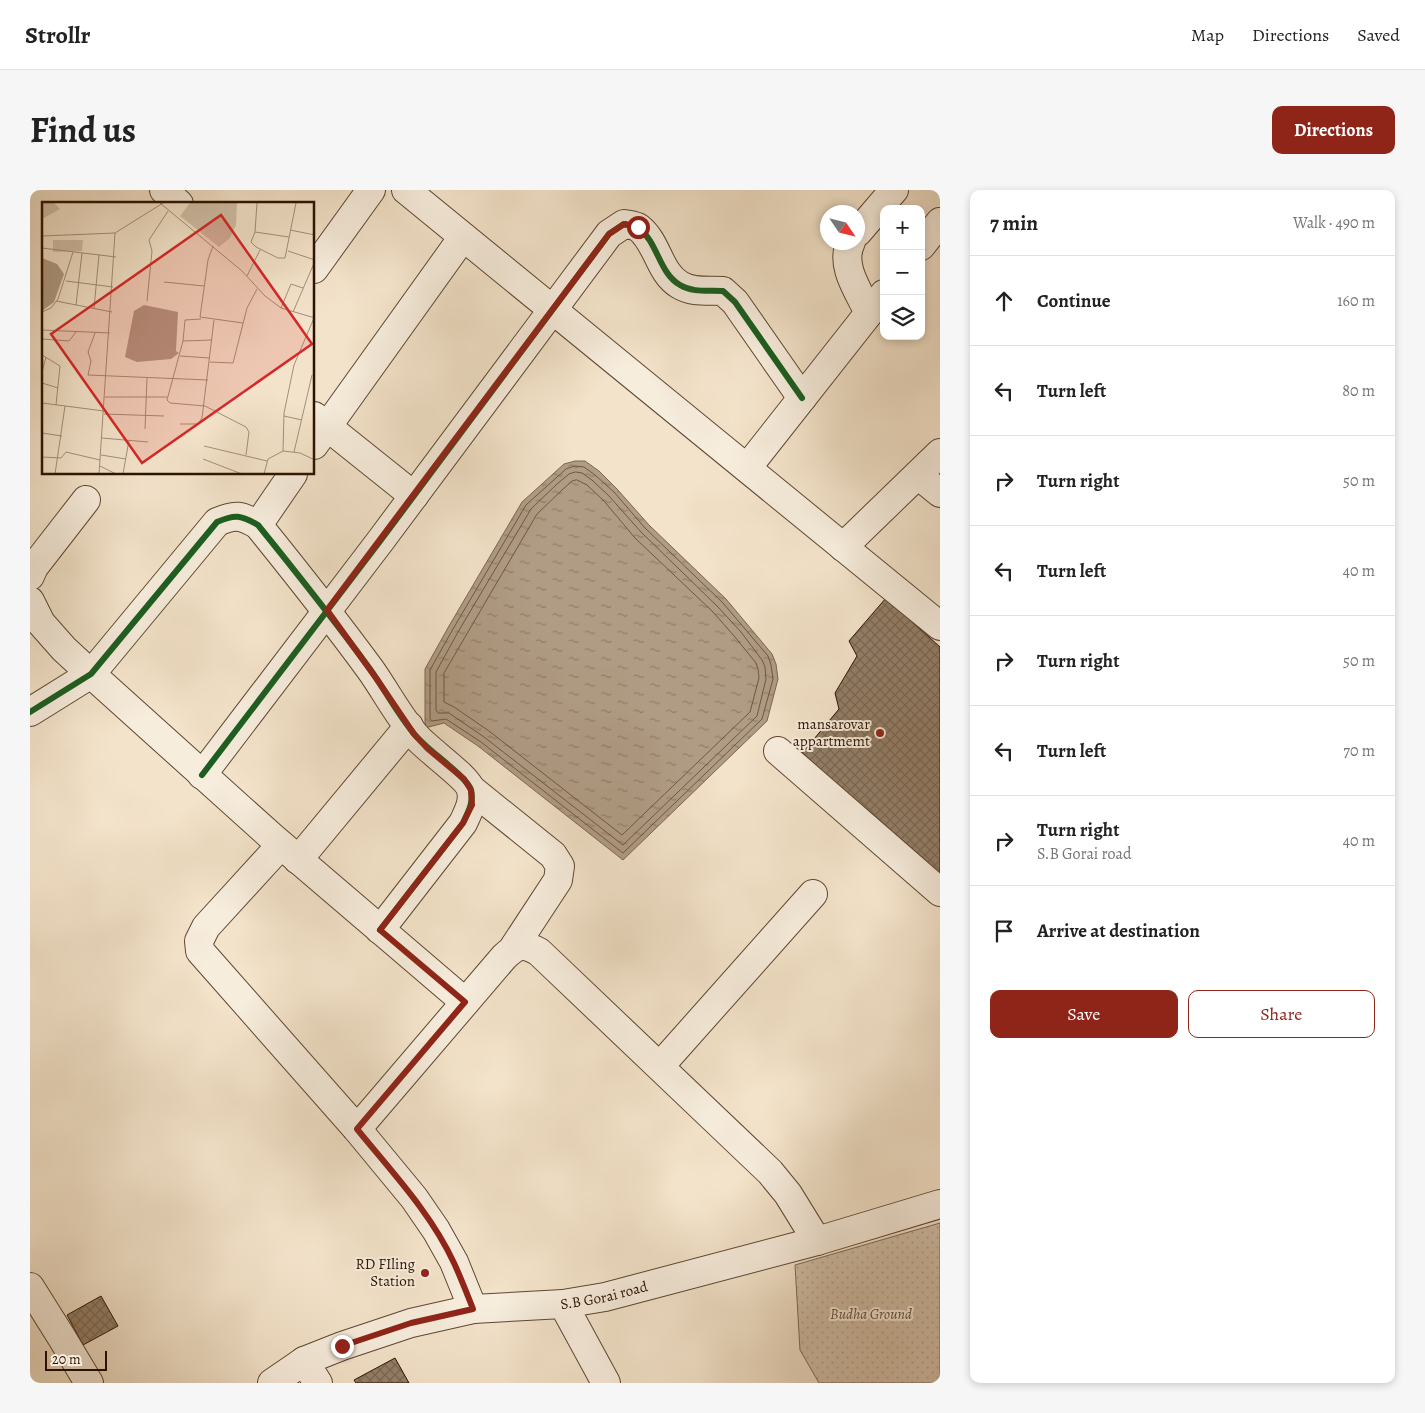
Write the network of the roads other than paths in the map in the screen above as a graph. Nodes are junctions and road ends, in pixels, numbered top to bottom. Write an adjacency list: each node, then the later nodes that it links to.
1 (164, 190): 6 (street)
2 (192, 190): 7 (street)
3 (372, 190): 13 (street)
4 (406, 190): 10 (street)
5 (894, 190): 9 (street)
6 (177, 202)
7 (181, 202)
8 (940, 222): 11 (street)
9 (865, 224)
10 (463, 237): 15 (street); 17 (street)
11 (925, 241)
12 (848, 250): 14 (street)
13 (315, 268)
14 (876, 303): 16 (street)
15 (553, 310): 16 (street); 19 (street); 23 (street)
16 (802, 398): 19 (street)
17 (318, 429): 23 (street)
18 (940, 453): 21 (street)
19 (747, 468): 26 (street)
20 (293, 475): 25 (street)
21 (918, 475): 22 (street); 26 (street)
22 (940, 493)
23 (414, 496): 29 (street)
24 (86, 500): 27 (street)
25 (258, 525): 29 (street); 31 (street)
26 (843, 547): 30 (street)
27 (30, 576)
28 (30, 601): 31 (street)
29 (327, 610): 33 (street); 35 (street)
30 (940, 626)
31 (91, 674): 32 (street); 35 (street)
32 (30, 712)
33 (409, 726): 36 (street); 37 (street)
34 (778, 751): 38 (street)
35 (202, 775): 37 (street)
36 (471, 790): 40 (street); 41 (street)
37 (290, 853): 40 (street); 44 (street)
38 (940, 892)
39 (813, 894): 43 (street)
40 (380, 930): 42 (street)
41 (514, 947): 42 (street); 43 (street)
42 (465, 1002): 44 (street)
43 (660, 1066): 46 (street)
44 (357, 1129): 49 (street)
45 (940, 1204): 46 (street, S.B Gorai road)
46 (818, 1241): 48 (street, S.B Gorai road)
47 (30, 1286): 51 (street)
48 (563, 1304): 49 (street, S.B Gorai road); 53 (street)
49 (473, 1309): 50 (street, S.B Gorai road)
50 (311, 1372): 52 (street, S.B Gorai road)
51 (89, 1383)
52 (272, 1383)
53 (606, 1383)

